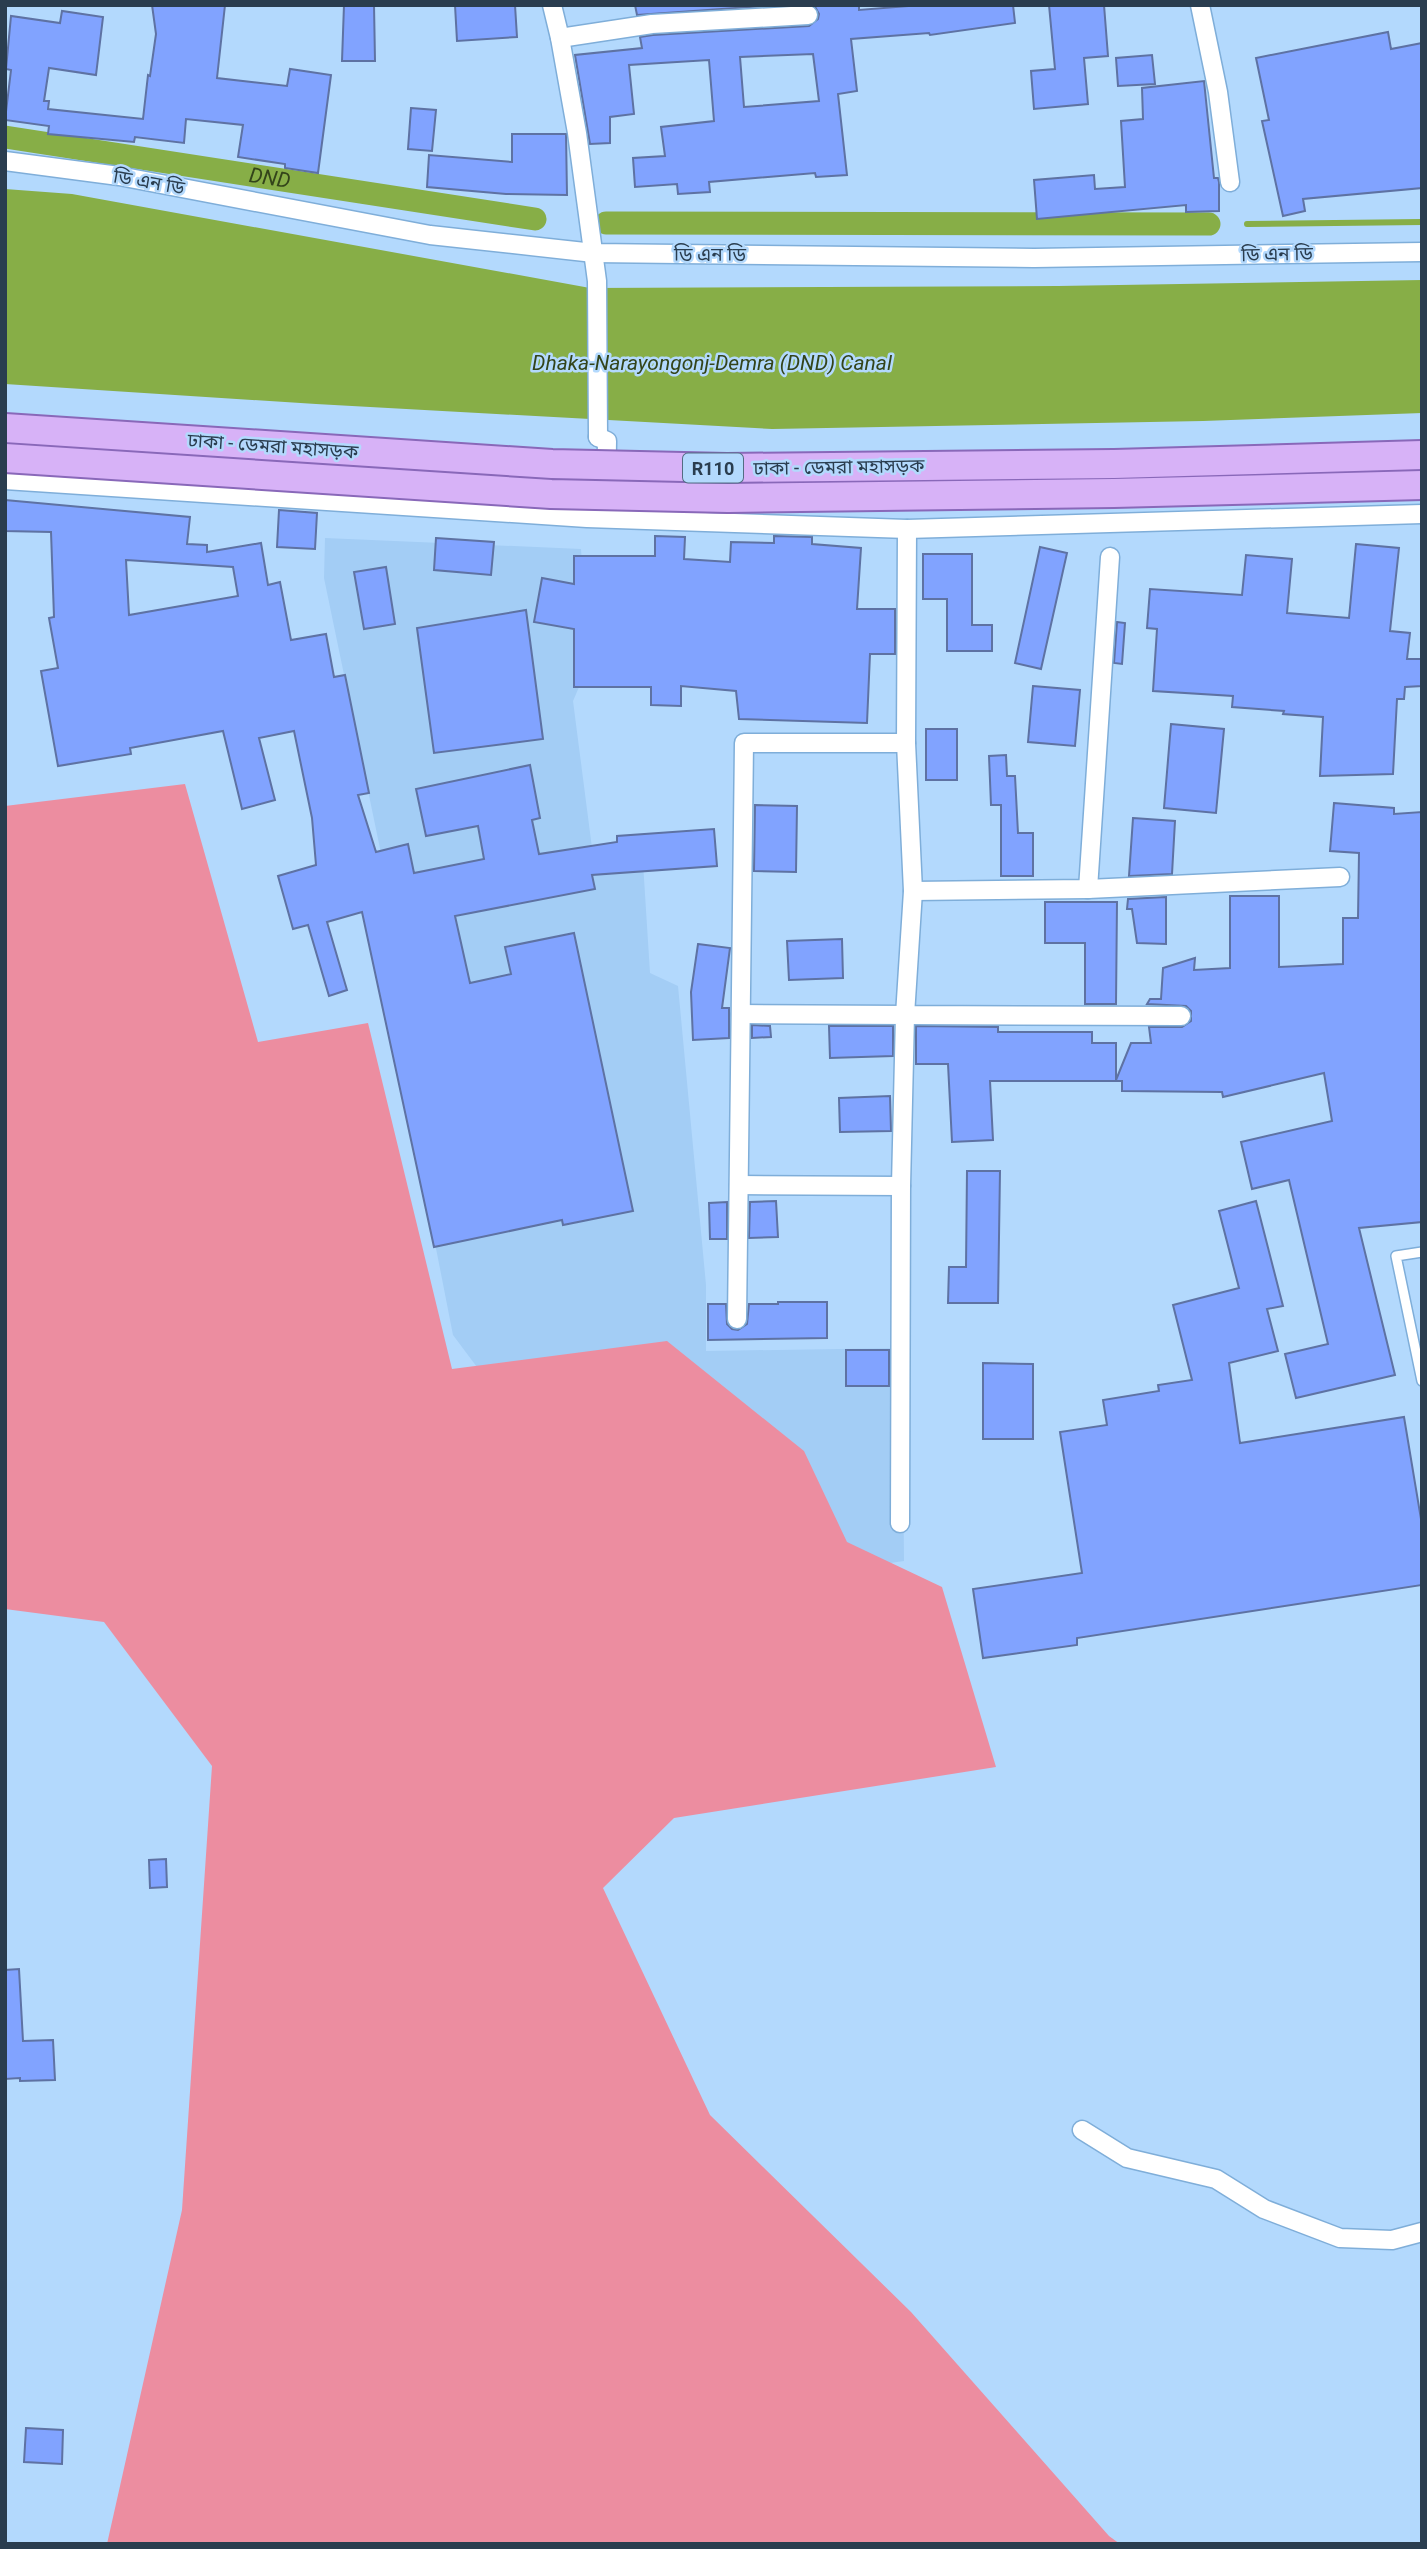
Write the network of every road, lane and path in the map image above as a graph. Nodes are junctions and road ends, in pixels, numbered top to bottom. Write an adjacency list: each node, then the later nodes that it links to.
1 (552, 5): 4 (street)
2 (1200, 5): 6 (street)
3 (808, 15): 4 (street)
4 (561, 38): 8 (street)
5 (5, 161): 8 (street, ডি এন ডি)
6 (1230, 182)
7 (1422, 252): 8 (street, ডি এন ডি)
8 (594, 253): 10 (street)
9 (5, 428): 11 (main road, ঢাকা - ডেমরা মহাসড়ক / R110, bridge)
10 (599, 431): 16 (street); 17 (street)
11 (1422, 455)
12 (5, 458): 14 (main road, ঢাকা - ডেমরা মহাসড়ক / R110, bridge)
13 (5, 480): 16 (street)
14 (1422, 485)
15 (1422, 514): 18 (street)
16 (587, 517): 17 (street)
17 (606, 518): 18 (street)
18 (907, 529): 20 (street)
19 (1110, 557): 22 (street)
20 (906, 743): 23 (street); 24 (street)
21 (1340, 877): 22 (street)
22 (1088, 889): 23 (street)
23 (913, 891): 25 (street)
24 (741, 1014): 25 (street); 27 (street)
25 (905, 1015): 26 (street); 28 (street)
26 (1181, 1016)
27 (739, 1185): 28 (street); 30 (street)
28 (901, 1186): 32 (street)
29 (1422, 1252): 31 (lane)
30 (737, 1319)
31 (1422, 1381)
32 (900, 1523)
33 (1082, 2130): 34 (street)
34 (1422, 2232)

